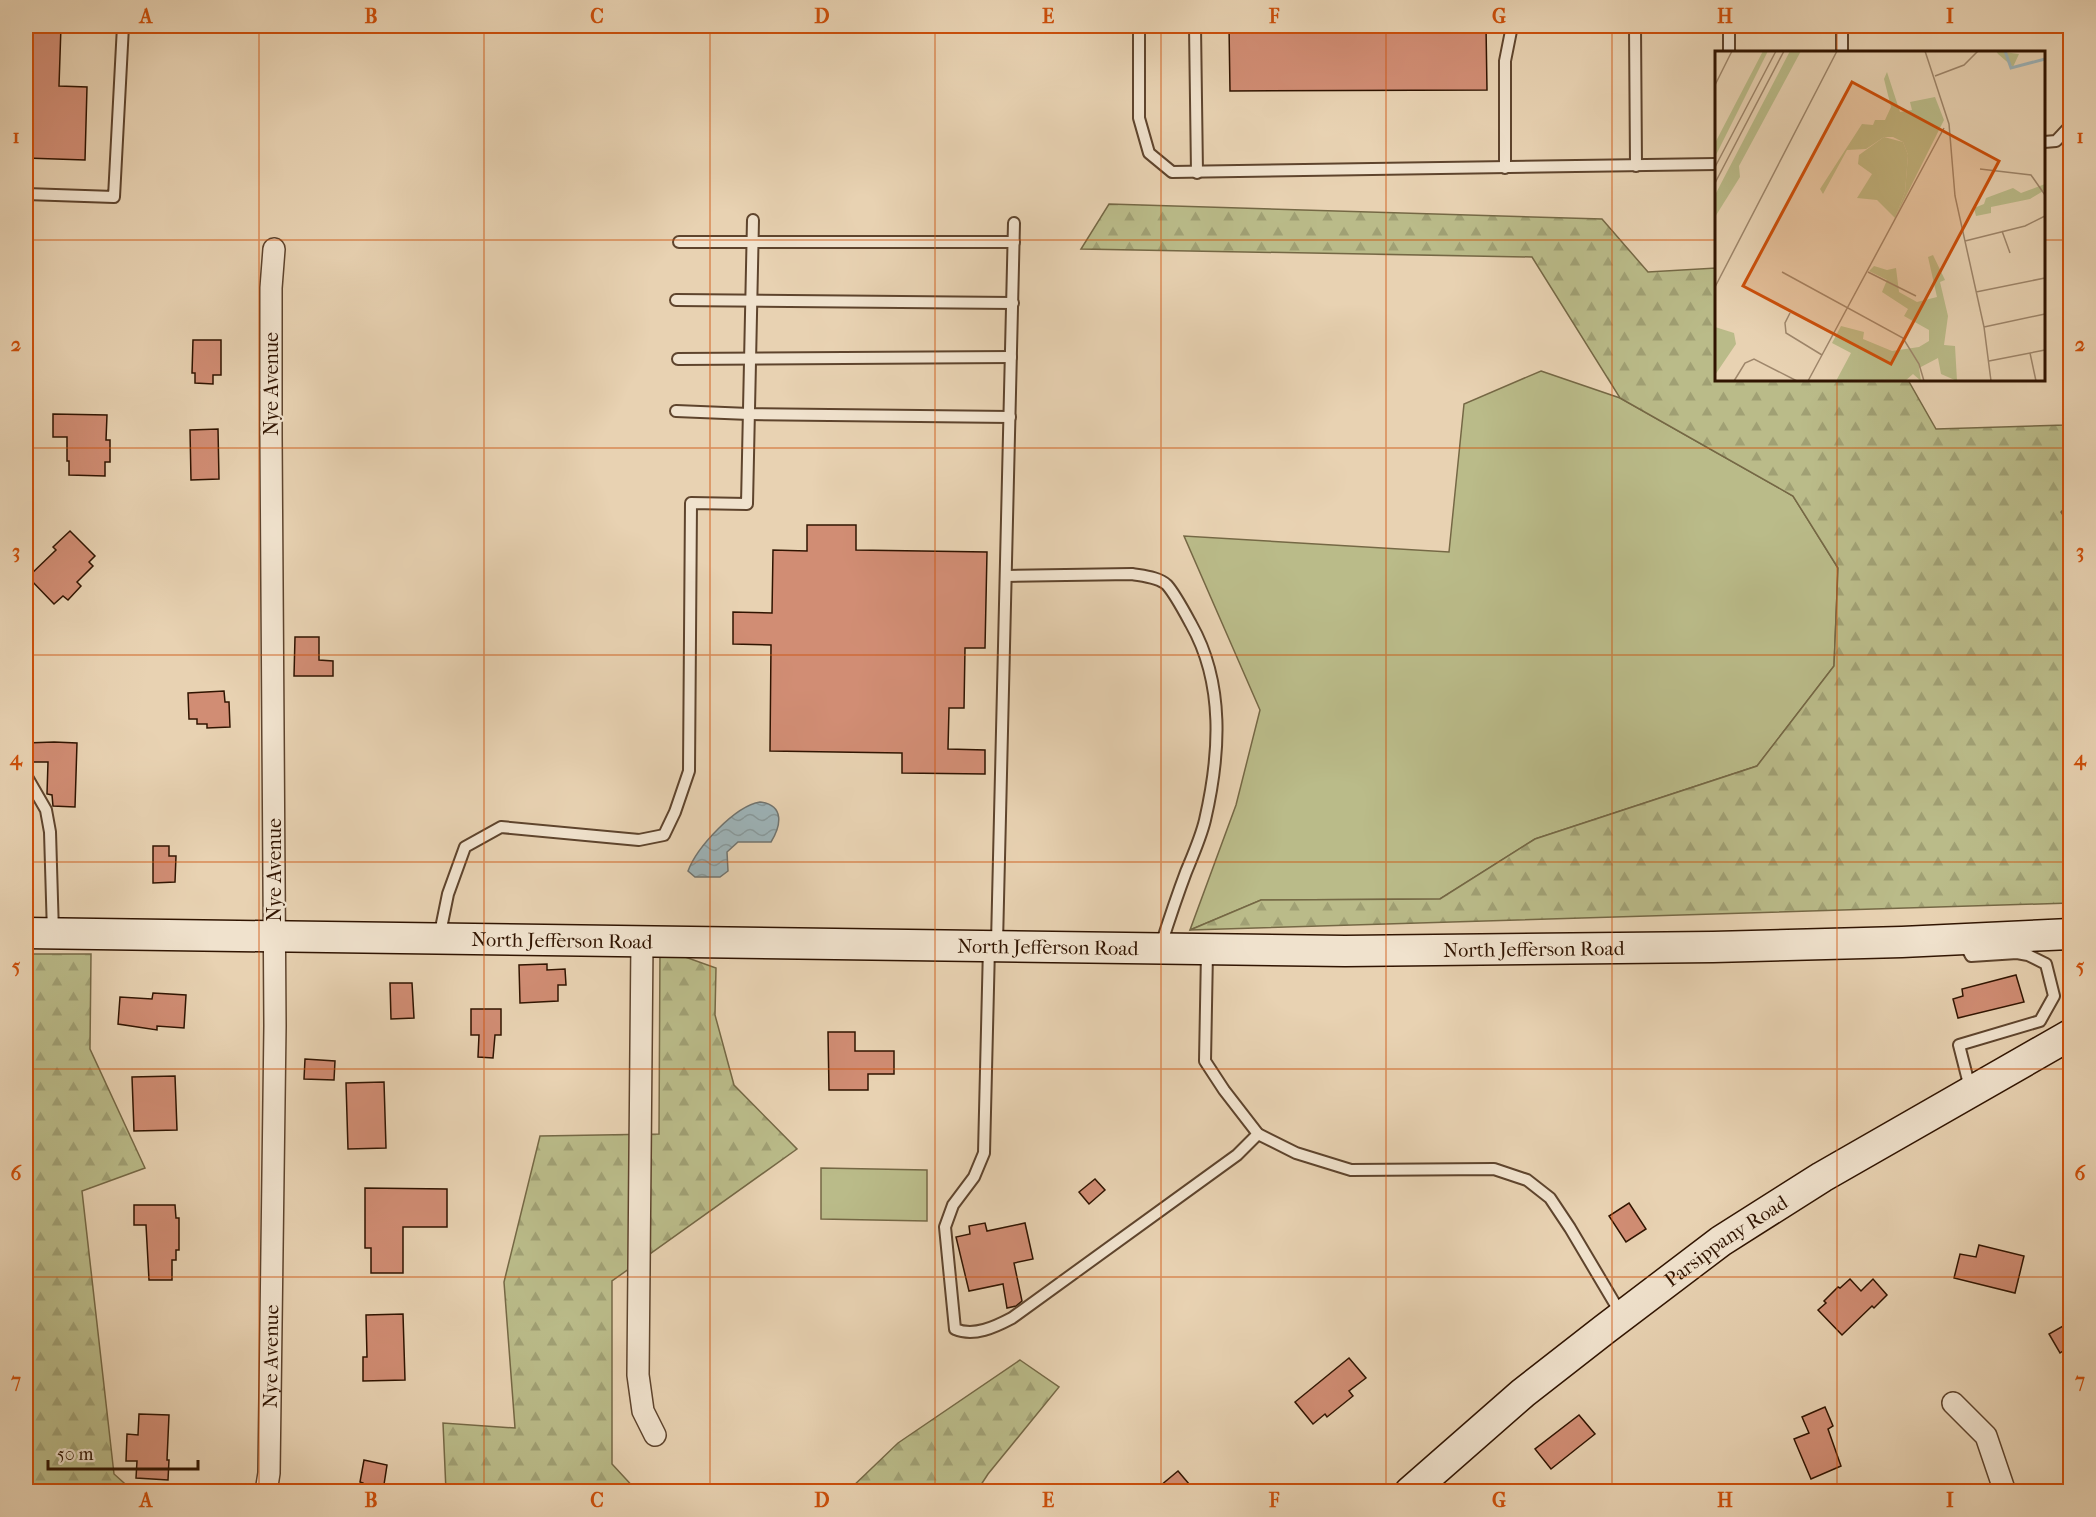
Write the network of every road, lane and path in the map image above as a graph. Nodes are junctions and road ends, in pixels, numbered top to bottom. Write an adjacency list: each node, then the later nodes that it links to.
1 (123, 26): 16 (lane)
2 (1139, 26): 15 (lane)
3 (1195, 26): 15 (lane)
4 (1512, 26): 14 (lane)
5 (1635, 26): 13 (lane)
6 (1729, 26): 8 (lane)
7 (1842, 26): 9 (lane)
8 (1729, 51)
9 (1842, 51)
10 (2070, 126): 11 (lane)
11 (2045, 142)
12 (1715, 164): 13 (lane)
13 (1636, 166): 14 (lane)
14 (1505, 168): 15 (lane)
15 (1197, 173)
16 (26, 194)
17 (753, 220): 20 (lane)
18 (1014, 223): 21 (lane)
19 (679, 242): 20 (lane)
20 (753, 242): 21 (lane); 24 (lane)
21 (1014, 242): 25 (lane)
22 (274, 249): 36 (street, Nye Avenue)
23 (676, 300): 24 (lane)
24 (752, 301): 25 (lane); 28 (lane)
25 (1013, 303): 26 (lane)
26 (1011, 357): 28 (lane); 31 (lane)
27 (678, 359): 28 (lane)
28 (750, 359): 30 (lane)
29 (676, 411): 30 (lane)
30 (749, 414): 31 (lane); 37 (lane)
31 (1010, 417): 32 (lane)
32 (1006, 576): 40 (lane); 41 (lane)
33 (27, 777): 34 (lane)
34 (39, 933): 36 (street, North Jefferson Road)
35 (2070, 934): 38 (street, North Jefferson Road)
36 (274, 935): 37 (street, North Jefferson Road); 49 (street, Nye Avenue)
37 (439, 938): 39 (street, North Jefferson Road)
38 (1963, 939): 42 (street, North Jefferson Road); 44 (lane)
39 (642, 941): 40 (street, North Jefferson Road); 48 (street)
40 (993, 946): 41 (street, North Jefferson Road); 45 (lane)
41 (1160, 948): 42 (street, North Jefferson Road)
42 (1207, 949): 45 (lane)
43 (2070, 1035): 44 (street, Parsippany Road)
44 (1971, 1091): 46 (street, Parsippany Road)
45 (1258, 1134): 46 (lane)
46 (1622, 1315): 50 (street, Parsippany Road)
47 (1953, 1403): 51 (street)
48 (655, 1435)
49 (266, 1491)
50 (1410, 1491)
51 (2005, 1491)

